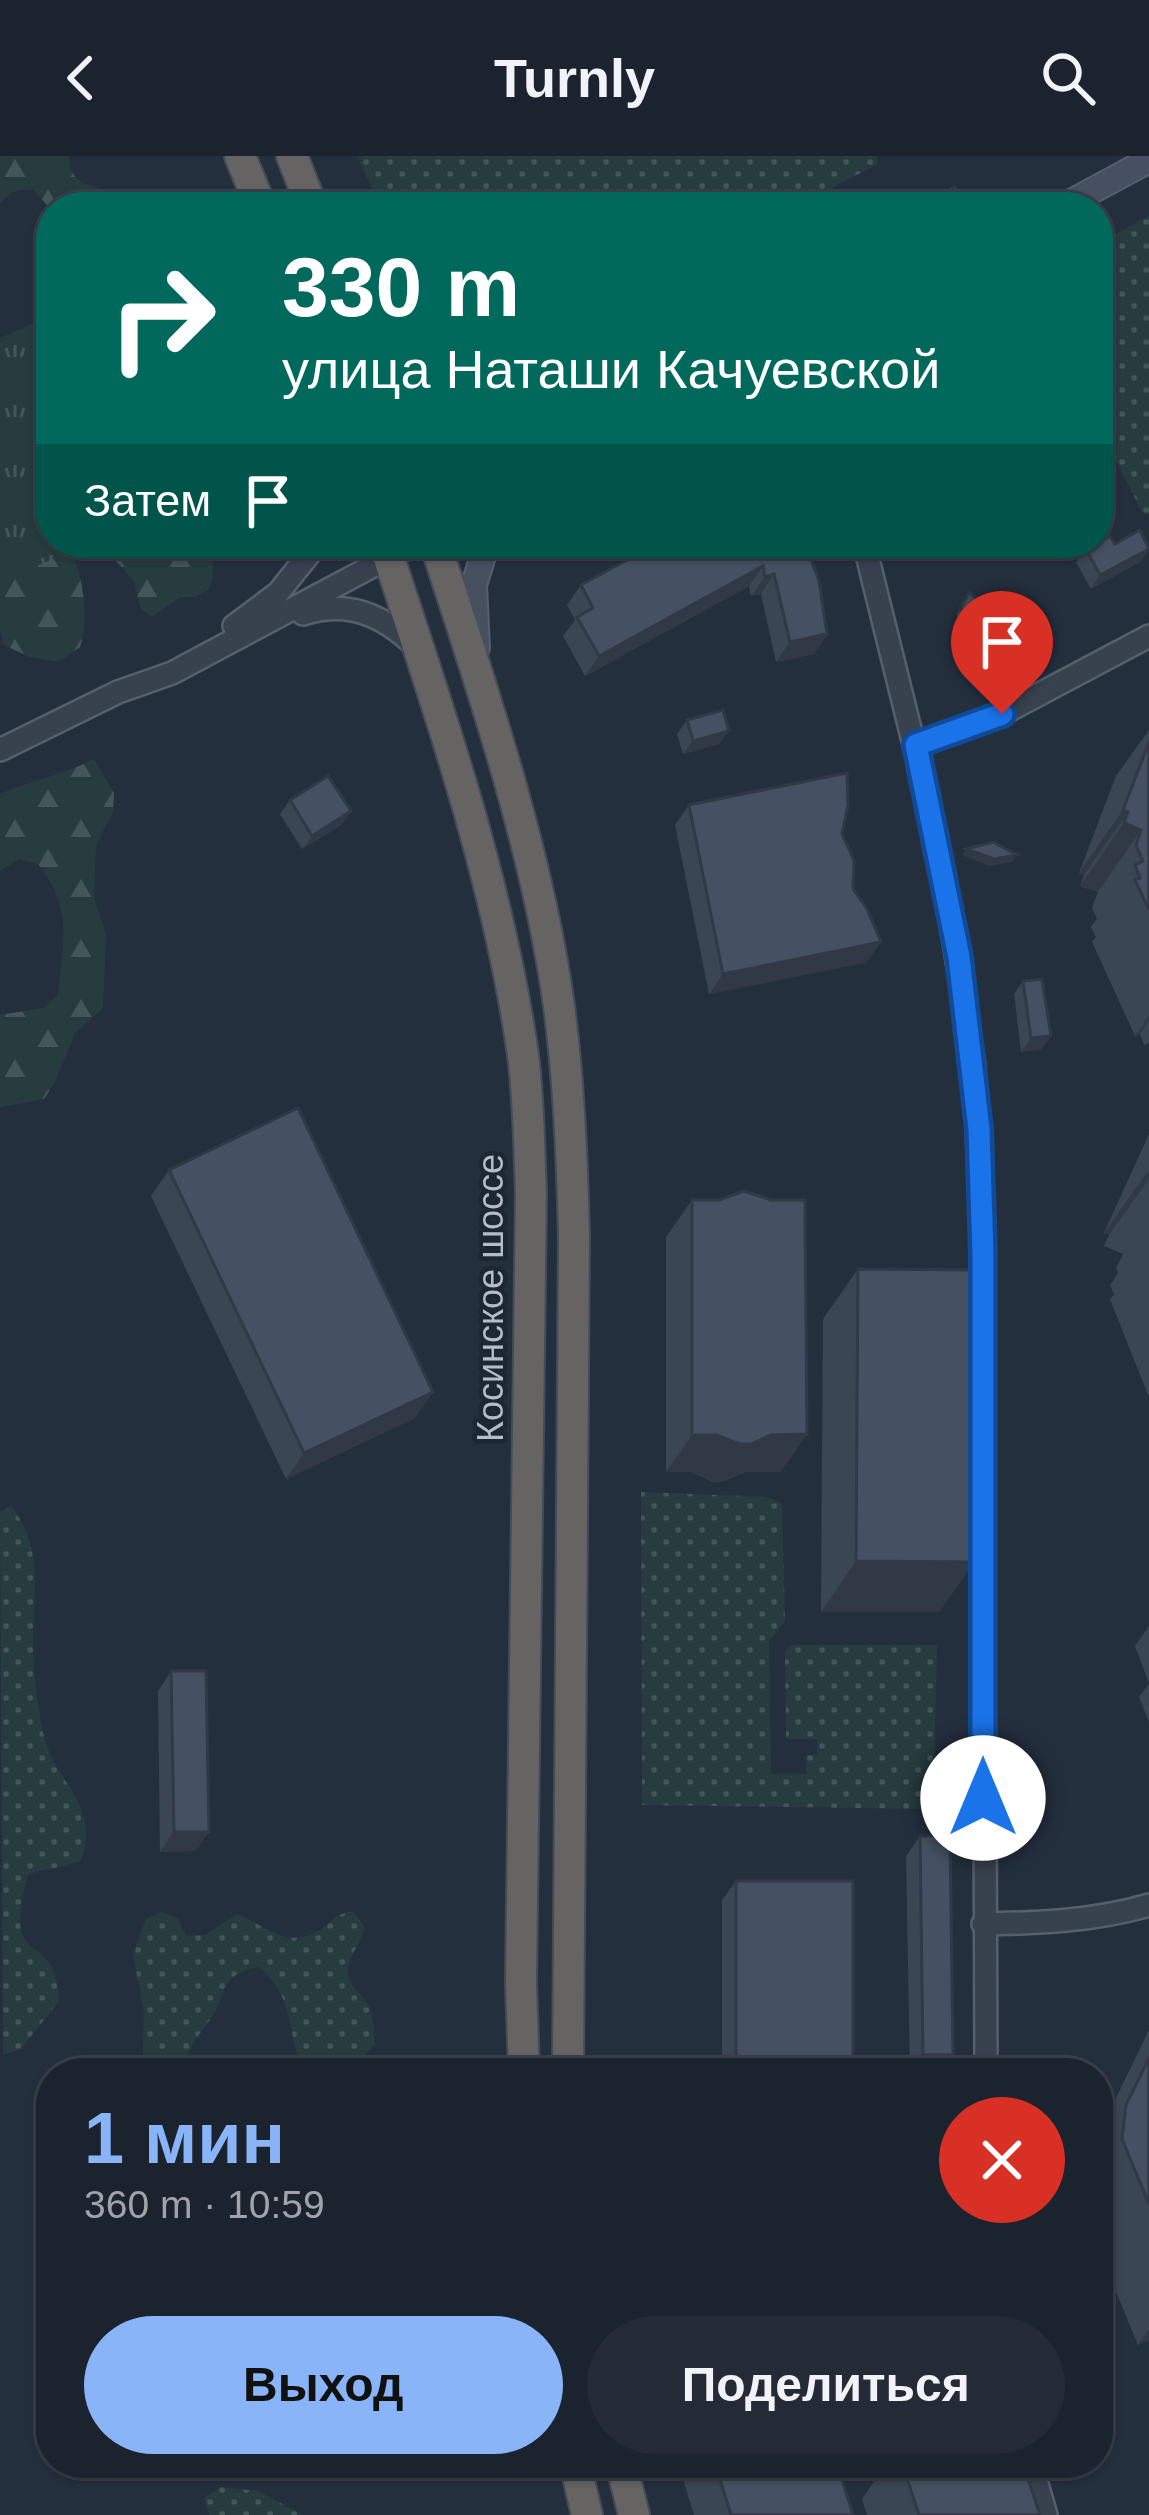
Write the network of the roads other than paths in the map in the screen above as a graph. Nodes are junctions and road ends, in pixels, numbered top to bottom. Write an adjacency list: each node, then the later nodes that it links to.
1 (240, 156): 4 (highway)
2 (292, 156): 5 (highway)
3 (1149, 160): 6 (main road)
4 (255, 192)
5 (306, 192)
6 (1090, 192)
7 (306, 558): 13 (street)
8 (370, 558): 13 (street)
9 (395, 558): 15 (highway, Косинское шоссе)
10 (440, 558): 16 (highway)
11 (482, 558): 16 (main road)
12 (868, 558): 17 (street)
13 (237, 632): 15 (street); 18 (street)
14 (1149, 636): 17 (street)
15 (420, 652): 21 (highway, Косинское шоссе)
16 (479, 686): 22 (highway)
17 (916, 745): 20 (street)
18 (0, 750)
19 (1149, 1905): 20 (street)
20 (983, 1924): 23 (street)
21 (524, 2058)
22 (568, 2058)
23 (986, 2058)
24 (578, 2478): 27 (highway)
25 (625, 2478): 28 (highway)
26 (1035, 2478): 29 (street)
27 (587, 2515)
28 (634, 2515)
29 (1046, 2515)

